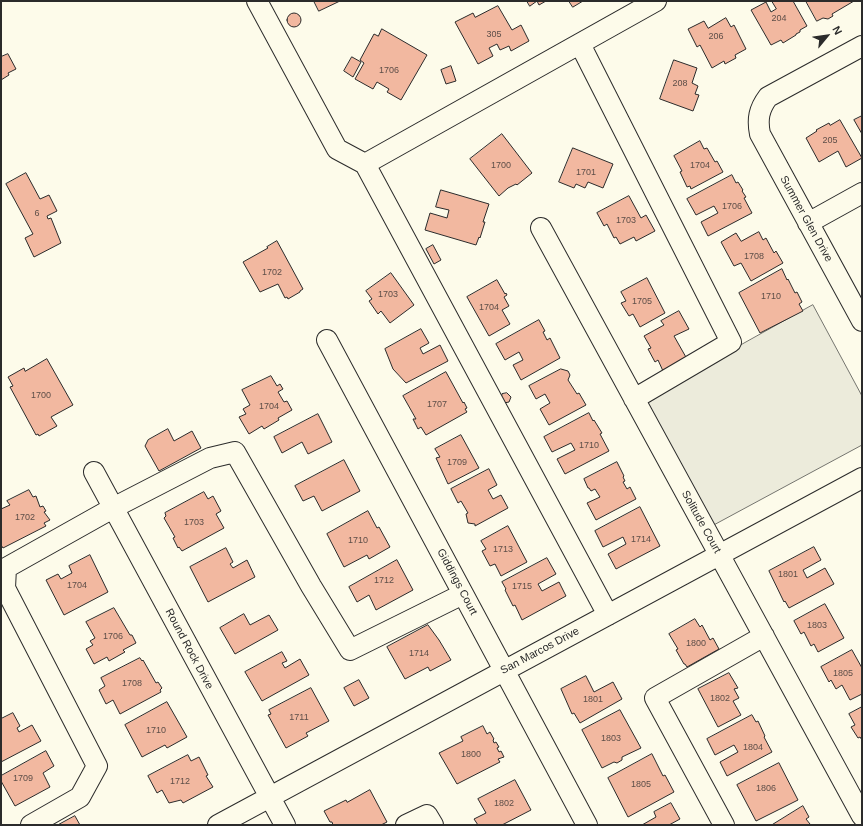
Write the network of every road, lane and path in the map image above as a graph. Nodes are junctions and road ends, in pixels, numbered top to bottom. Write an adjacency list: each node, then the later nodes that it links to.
1 (257, 1): 5 (street)
2 (656, 1): 3 (street)
3 (580, 44): 5 (street); 11 (street)
4 (862, 46): 7 (street, Summer Glen Drive)
5 (365, 164): 17 (street)
6 (862, 193): 7 (street)
7 (808, 223): 9 (street, Summer Glen Drive)
8 (541, 228): 11 (street, Solitude Court)
9 (862, 321)
10 (327, 340): 16 (street, Giddings Court)
11 (634, 398): 15 (street, Solitude Court)
12 (94, 472): 14 (street, Round Rock Drive)
13 (862, 478): 15 (street, San Marcos Drive)
14 (113, 508): 16 (street); 20 (street, Round Rock Drive); 22 (street)
15 (719, 555): 17 (street, San Marcos Drive); 18 (street, Solitude Court)
16 (463, 594): 19 (street, Giddings Court)
17 (608, 615): 19 (street, San Marcos Drive)
18 (764, 636): 21 (street, Solitude Court); 28 (street)
19 (504, 671): 20 (street, San Marcos Drive); 27 (street, Giddings Court)
20 (270, 797): 23 (street, San Marcos Drive); 24 (street, Round Rock Drive)
21 (862, 816)
22 (31, 825)
23 (218, 825)
24 (285, 825)
25 (406, 825): 26 (street)
26 (433, 825)
27 (587, 825)
28 (724, 825)

